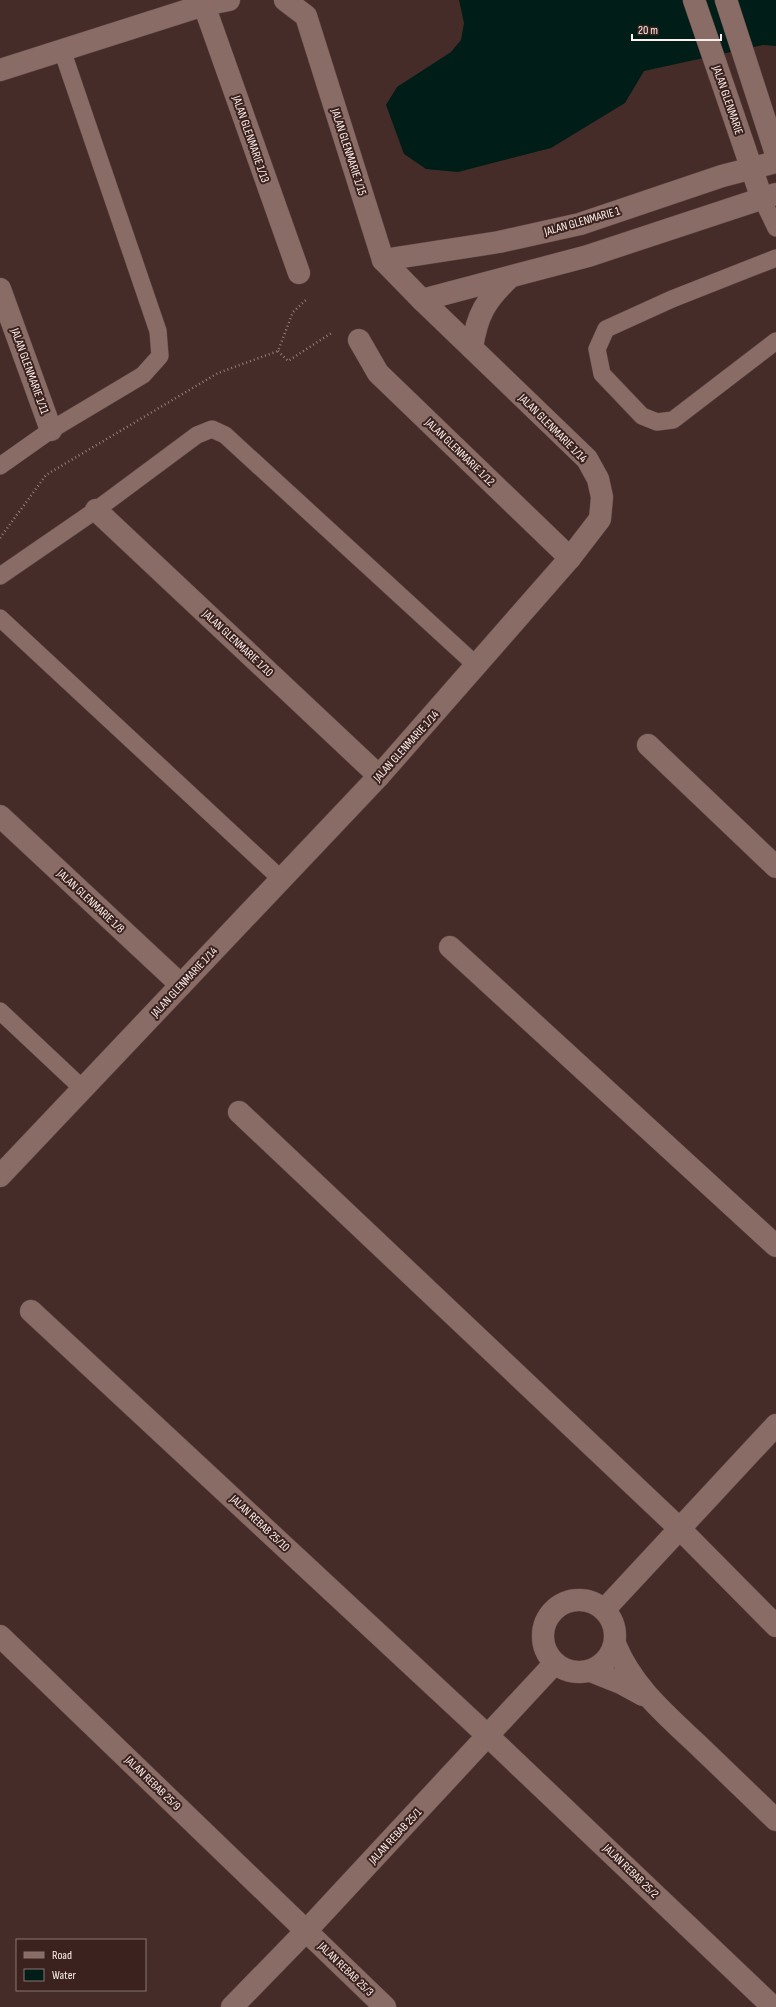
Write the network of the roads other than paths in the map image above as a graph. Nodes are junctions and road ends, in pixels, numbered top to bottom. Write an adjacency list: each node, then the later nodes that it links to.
1 (229, 0): 5 (street)
2 (285, 0): 16 (street, JALAN GLENMARIE 1/15)
3 (694, 0): 10 (street, JALAN GLENMARIE)
4 (726, 0): 8 (street)
5 (204, 5): 6 (street); 17 (street, JALAN GLENMARIE 1/13)
6 (62, 50): 7 (street); 24 (lane)
7 (0, 70)
8 (776, 154)
9 (776, 162): 10 (street, JALAN GLENMARIE 1)
10 (752, 168): 11 (street, JALAN GLENMARIE); 12 (street, JALAN GLENMARIE 1)
11 (769, 196): 13 (lane); 14 (street)
12 (580, 224): 14 (street); 16 (street, JALAN GLENMARIE 1)
13 (776, 228)
14 (588, 256): 18 (street)
15 (776, 258): 22 (lane)
16 (383, 260): 20 (street, JALAN GLENMARIE 1/15)
17 (299, 273)
18 (510, 277): 20 (street); 23 (street)
19 (0, 289): 24 (street, JALAN GLENMARIE 1/11)
20 (422, 300): 23 (street, JALAN GLENMARIE 1/14)
21 (359, 340): 27 (street, JALAN GLENMARIE 1/12)
22 (776, 342)
23 (472, 348): 27 (street, JALAN GLENMARIE 1/14)
24 (51, 430): 25 (lane)
25 (0, 466)
26 (96, 510): 28 (lane); 30 (lane); 32 (street, JALAN GLENMARIE 1/10)
27 (570, 558): 30 (street, JALAN GLENMARIE 1/14)
28 (0, 576)
29 (0, 618): 35 (lane)
30 (477, 666): 32 (street, JALAN GLENMARIE 1/14)
31 (648, 745): 34 (street)
32 (379, 776): 35 (street, JALAN GLENMARIE 1/14)
33 (0, 816): 37 (street, JALAN GLENMARIE 1/8)
34 (776, 867)
35 (281, 879): 37 (street, JALAN GLENMARIE 1/14)
36 (450, 947): 42 (street)
37 (181, 985): 39 (street, JALAN GLENMARIE 1/14)
38 (0, 1011): 39 (lane)
39 (83, 1089): 41 (street, JALAN GLENMARIE 1/14)
40 (239, 1112): 45 (street)
41 (0, 1176)
42 (776, 1246)
43 (32, 1311): 53 (street, JALAN REBAB 25/10)
44 (776, 1425): 45 (street)
45 (679, 1528): 46 (street); 47 (street)
46 (604, 1610): 49 (street); 50 (street)
47 (776, 1626)
48 (0, 1636): 55 (street, JALAN REBAB 25/9)
49 (615, 1644): 51 (street); 52 (street)
50 (555, 1663): 51 (street); 53 (street, JALAN REBAB 25/1)
51 (591, 1671): 52 (street)
52 (649, 1699): 54 (street)
53 (488, 1736): 55 (street, JALAN REBAB 25/1); 58 (street, JALAN REBAB 25/2)
54 (776, 1820)
55 (306, 1931): 56 (street, JALAN REBAB 25/1); 57 (street, JALAN REBAB 25/3)
56 (232, 2007)
57 (385, 2007)
58 (773, 2007)

